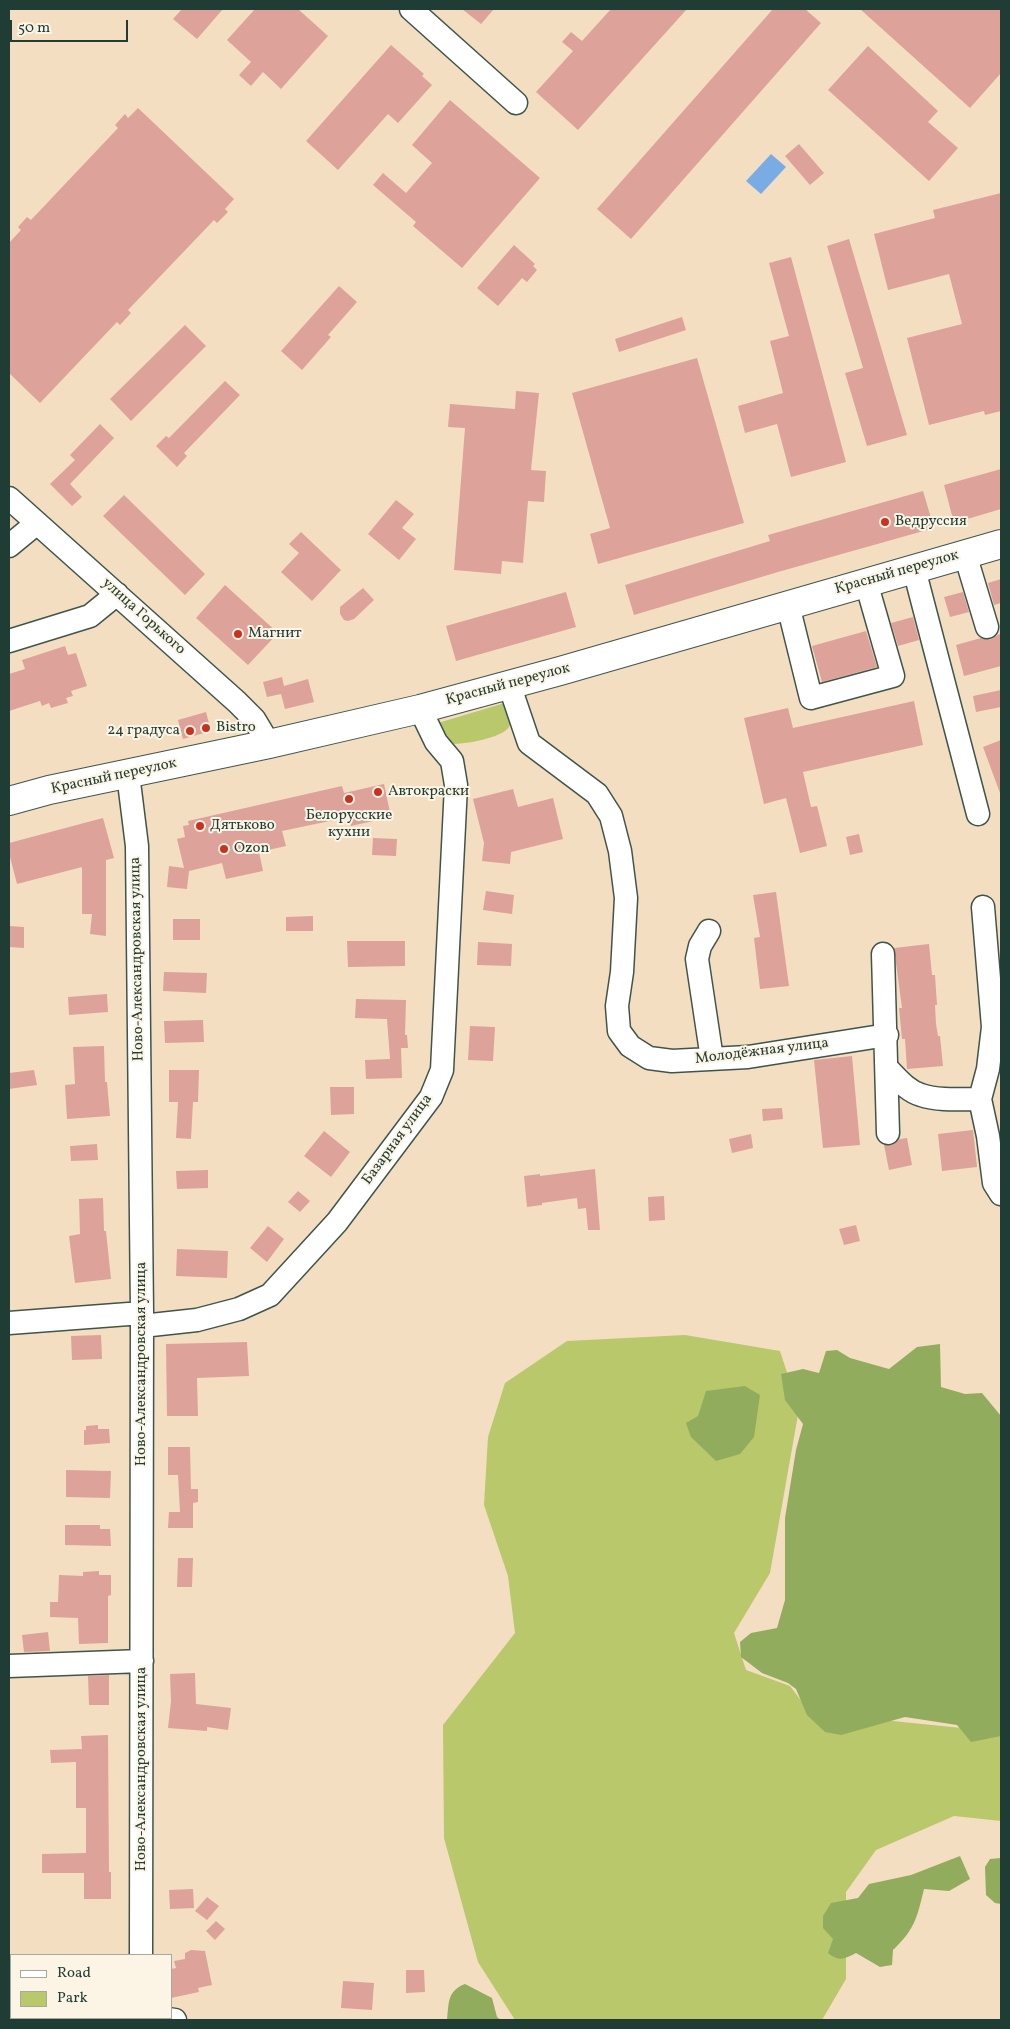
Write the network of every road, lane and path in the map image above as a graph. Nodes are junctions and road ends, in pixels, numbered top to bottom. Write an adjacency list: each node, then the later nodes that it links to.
1 (411, 9): 2 (street)
2 (516, 103)
3 (9, 498): 4 (street, улица Горького)
4 (37, 523): 6 (street); 10 (street, улица Горького)
5 (1001, 544): 7 (main road, Красный переулок)
6 (9, 546)
7 (965, 554): 8 (main road, Красный переулок); 12 (street)
8 (914, 569): 9 (main road, Красный переулок); 19 (street)
9 (866, 582): 11 (main road, Красный переулок); 11 (street)
10 (117, 594): 13 (street); 16 (street, улица Горького)
11 (788, 605): 14 (main road, Красный переулок)
12 (987, 627)
13 (9, 641)
14 (509, 684): 15 (main road, Красный переулок); 24 (street, Молодёжная улица)
15 (420, 709): 16 (main road, Красный переулок); 29 (street, Базарная улица)
16 (269, 744): 17 (main road, Красный переулок)
17 (128, 774): 18 (main road, Красный переулок); 29 (street, Ново-Александровская улица)
18 (9, 801)
19 (978, 814)
20 (983, 907): 26 (street)
21 (708, 931): 24 (street)
22 (883, 954): 23 (street)
23 (887, 1035): 24 (street, Молодёжная улица); 25 (street)
24 (712, 1059)
25 (887, 1068): 26 (street); 27 (street)
26 (980, 1099): 28 (street)
27 (888, 1133)
28 (1001, 1194)
29 (142, 1319): 30 (street, Базарная улица); 31 (street, Ново-Александровская улица)
30 (9, 1323)
31 (142, 1661): 32 (street); 33 (street, Ново-Александровская улица)
32 (9, 1666)
33 (141, 1954)

